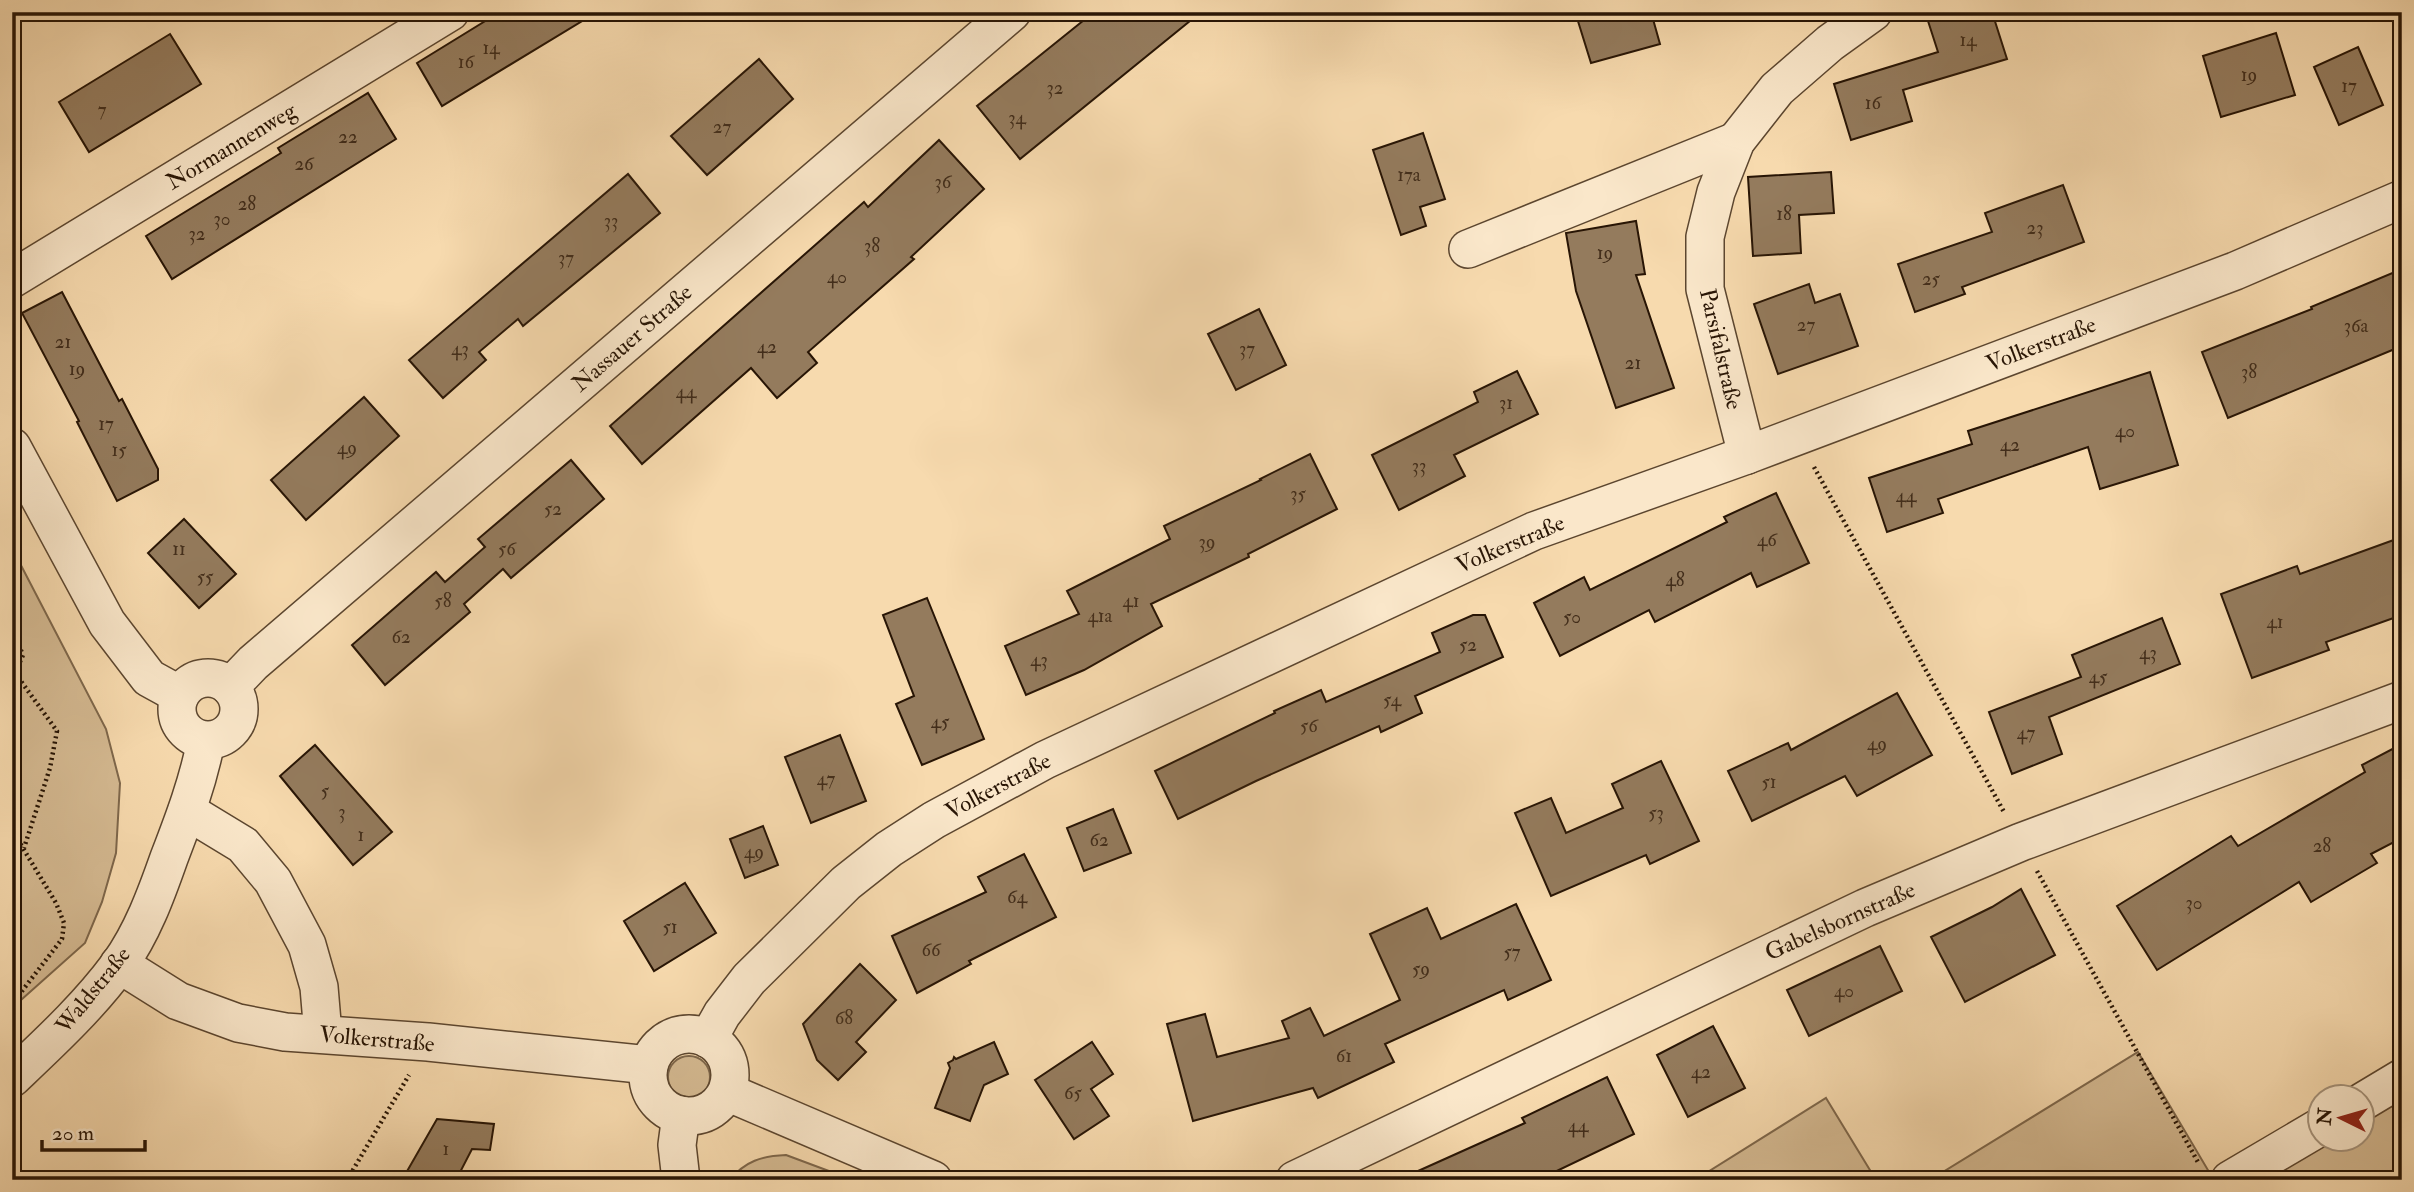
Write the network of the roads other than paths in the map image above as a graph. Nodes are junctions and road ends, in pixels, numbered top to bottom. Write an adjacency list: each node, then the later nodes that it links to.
1 (450, 12): 7 (street, Normannenweg)
2 (1873, 12): 4 (street, Parsifalstraße)
3 (994, 18): 10 (street, Nassauer Straße)
4 (1736, 141): 6 (street); 9 (street, Parsifalstraße)
5 (2402, 199): 9 (street, Volkerstraße)
6 (1468, 250)
7 (12, 279)
8 (12, 447): 11 (street)
9 (1747, 455): 17 (street, Volkerstraße)
10 (242, 675): 11 (street); 13 (street)
11 (180, 695): 13 (street)
12 (2402, 700): 27 (street, Gabelsbornstraße)
13 (206, 741): 14 (street, Waldstraße)
14 (193, 794): 15 (street, Waldstraße); 16 (street)
15 (120, 964): 16 (street, Volkerstraße); 19 (street, Waldstraße)
16 (323, 1034): 18 (street, Volkerstraße)
17 (708, 1039): 18 (street); 21 (street)
18 (649, 1065): 23 (street)
19 (12, 1078)
20 (2402, 1078): 22 (street)
21 (727, 1091): 23 (street); 26 (street)
22 (2376, 1093)
23 (681, 1115): 25 (street)
24 (2306, 1135): 28 (street)
25 (681, 1180)
26 (933, 1180)
27 (1295, 1180)
28 (2230, 1180)

